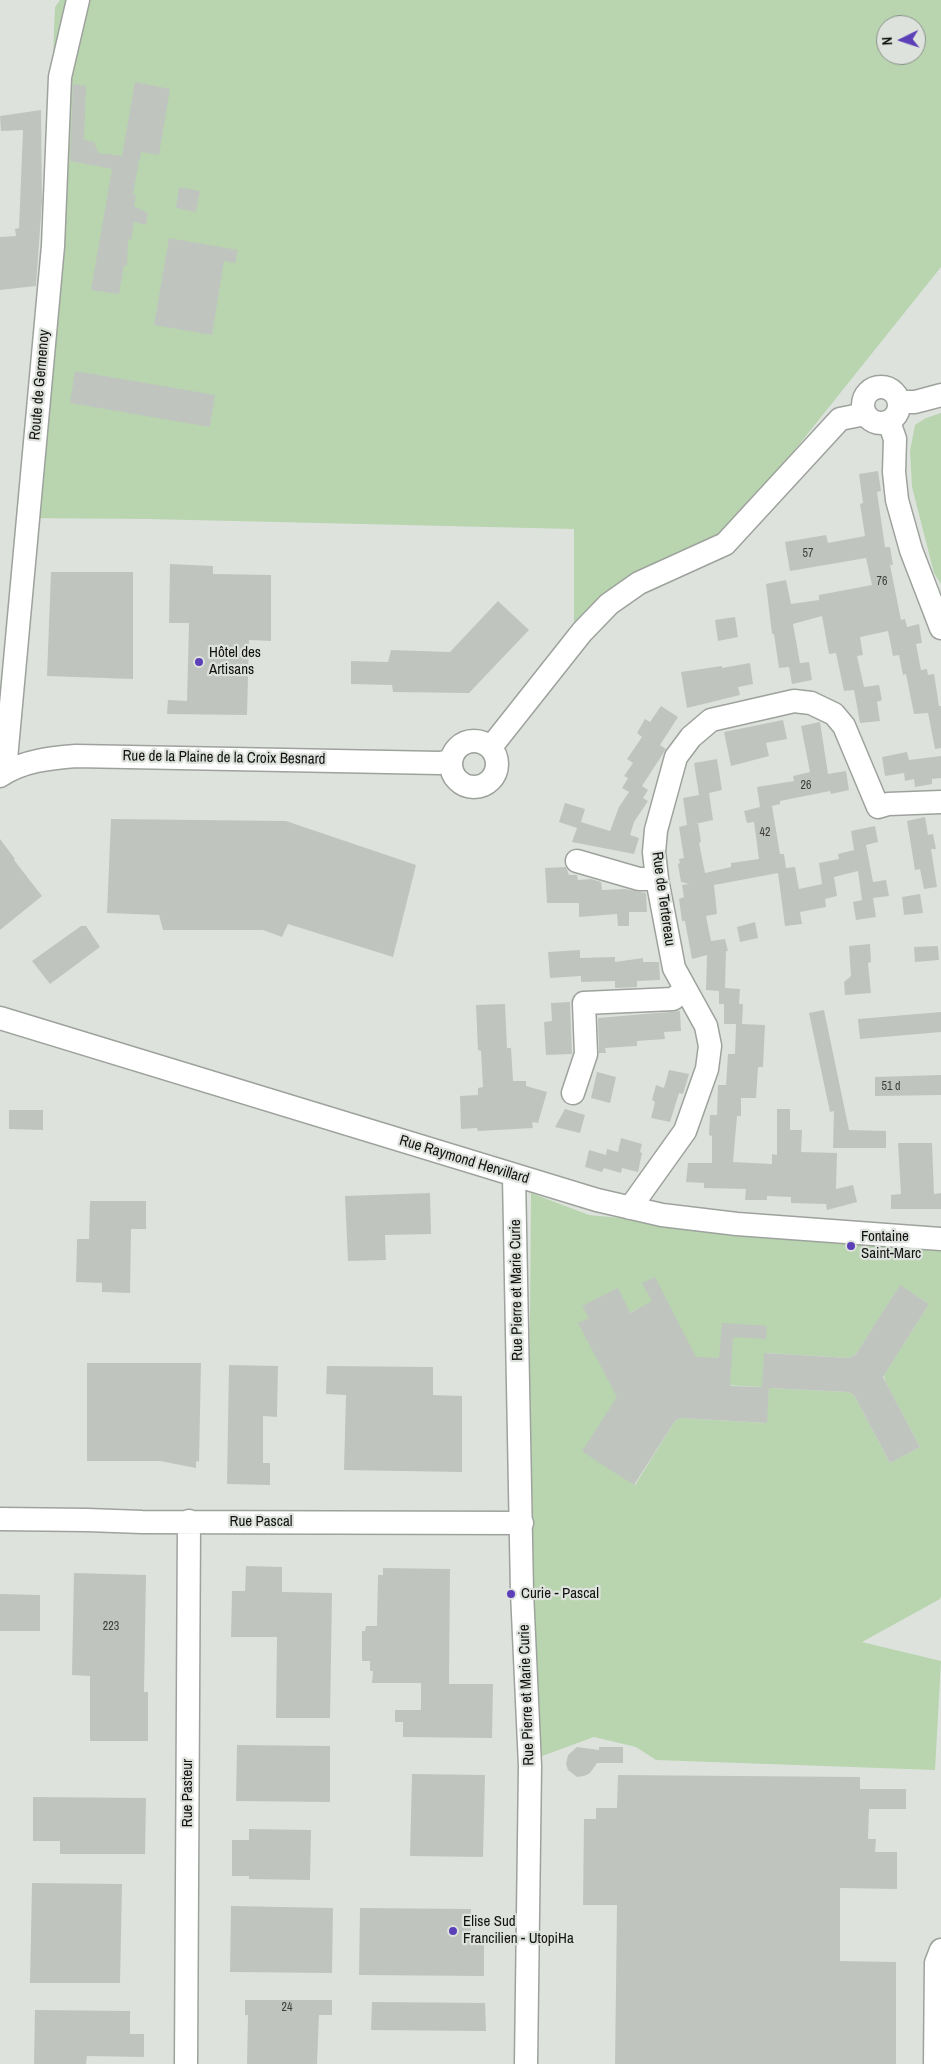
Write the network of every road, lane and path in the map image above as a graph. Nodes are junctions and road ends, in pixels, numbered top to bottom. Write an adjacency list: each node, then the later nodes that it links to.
1 (78, 0): 9 (street, Route de Germenoy)
2 (941, 395): 3 (street)
3 (899, 402): 4 (street); 5 (street)
4 (865, 414): 5 (street); 7 (street)
5 (889, 422): 6 (street)
6 (941, 628)
7 (491, 748): 8 (street); 8 (street)
8 (451, 761): 9 (street, Rue de la Plaine de la Croix Besnard)
9 (3, 774)
10 (941, 802): 12 (street, Rue de Tertereau)
11 (577, 860): 12 (street)
12 (657, 880): 13 (street, Rue de Tertereau)
13 (685, 990): 15 (street); 17 (street, Rue de Tertereau)
14 (0, 1018): 16 (street, Rue Raymond Hervillard)
15 (573, 1093)
16 (514, 1176): 17 (street, Rue Raymond Hervillard); 21 (street, Rue Pierre et Marie Curie)
17 (630, 1208): 18 (street, Rue Raymond Hervillard)
18 (941, 1239)
19 (0, 1519): 20 (street, Rue Pascal)
20 (189, 1521): 21 (street, Rue Pascal); 23 (street, Rue Pasteur)
21 (522, 1523): 24 (street, Rue Pierre et Marie Curie)
22 (941, 1950): 25 (street)
23 (186, 2064)
24 (526, 2064)
25 (935, 2064)

